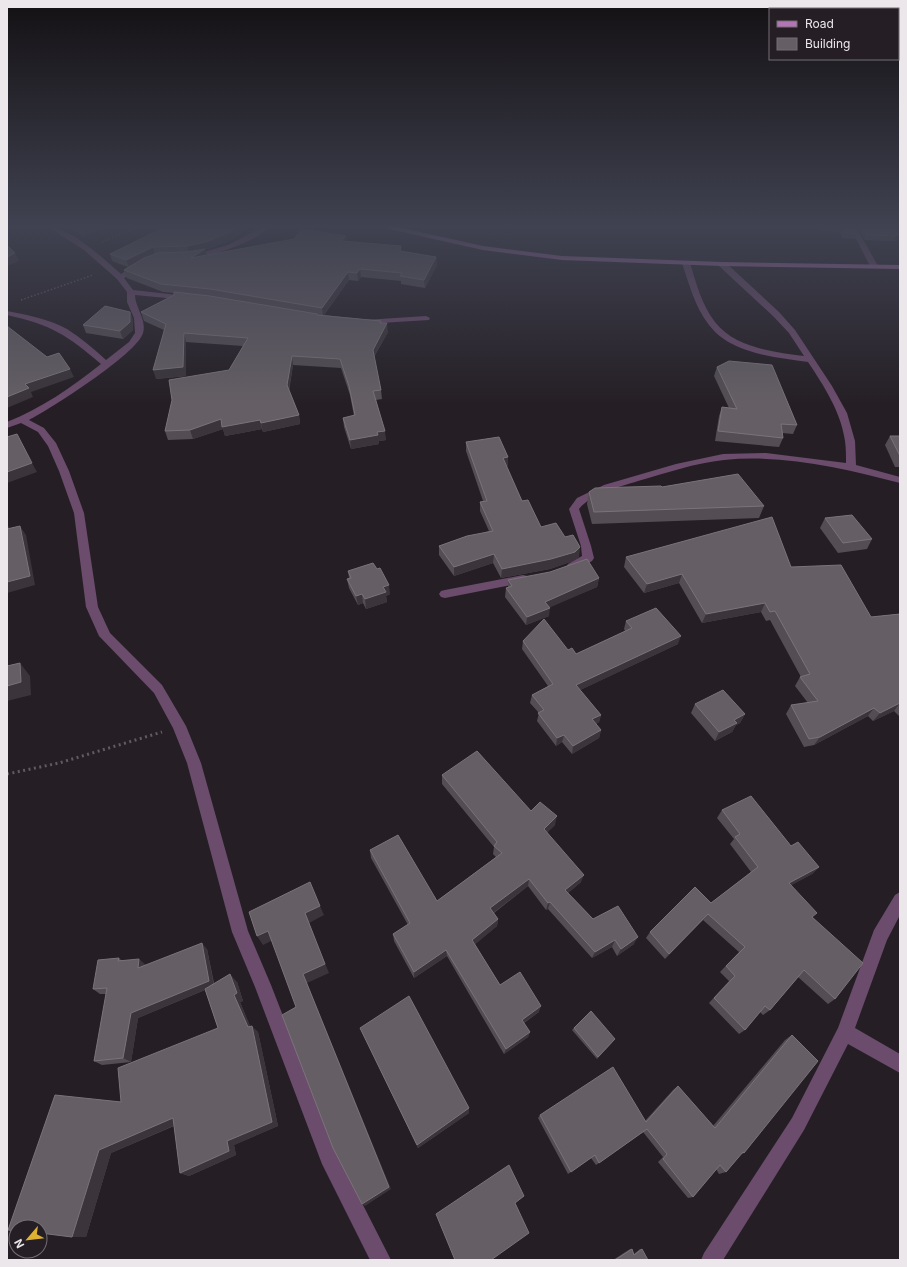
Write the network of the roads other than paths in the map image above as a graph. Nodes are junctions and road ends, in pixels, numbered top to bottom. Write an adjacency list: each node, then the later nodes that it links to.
1 (127, 286): 4 (street)
2 (694, 286): 9 (street)
3 (746, 286): 9 (street)
4 (131, 292): 5 (street); 10 (street)
5 (197, 299)
6 (7, 313): 10 (street)
7 (426, 318): 8 (street)
8 (357, 322)
9 (810, 360): 13 (street)
10 (106, 364): 11 (street)
11 (22, 420): 12 (street); 21 (street)
12 (7, 425)
13 (851, 467): 14 (street); 15 (street)
14 (900, 480)
15 (565, 570)
16 (536, 577): 17 (street)
17 (445, 594)
18 (900, 900): 19 (street)
19 (845, 1032): 20 (street); 22 (street)
20 (900, 1064)
21 (381, 1260)
22 (711, 1260)

